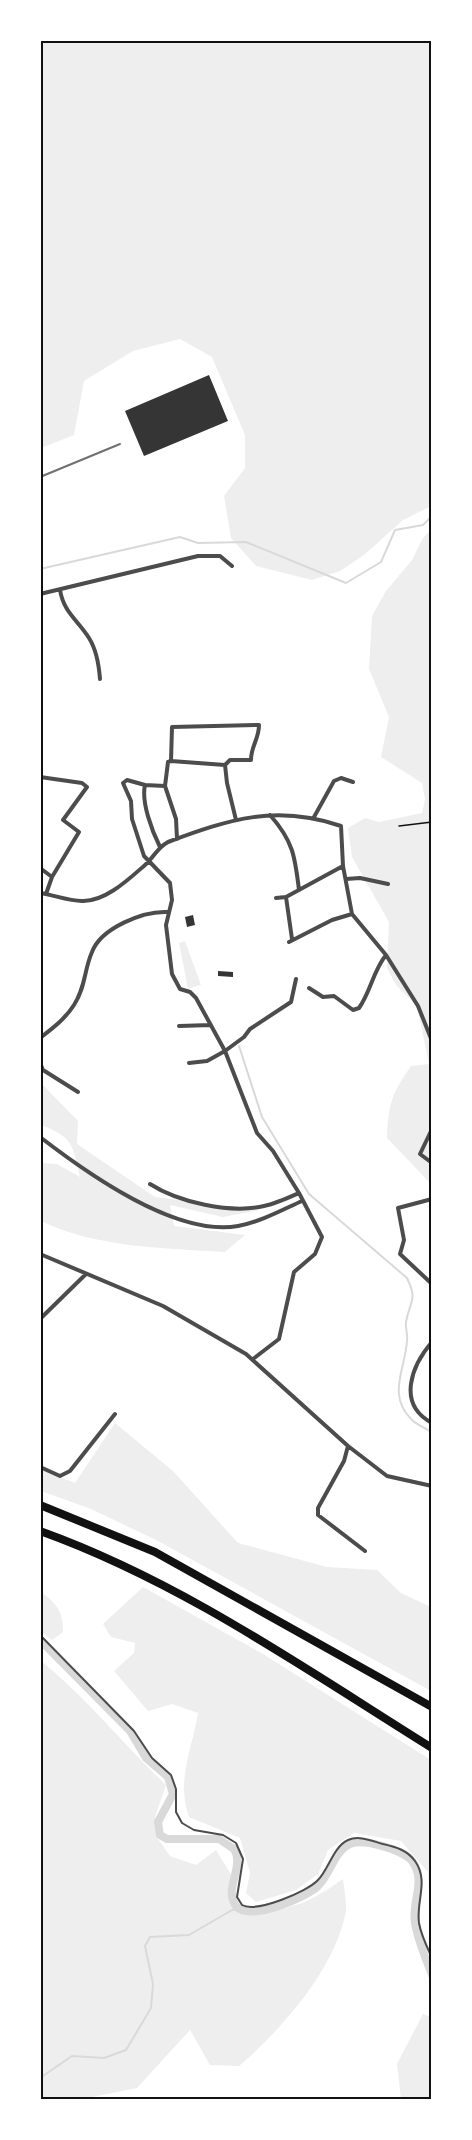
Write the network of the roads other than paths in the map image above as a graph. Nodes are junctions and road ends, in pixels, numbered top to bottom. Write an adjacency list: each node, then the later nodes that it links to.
1 (232, 566): 2 (street)
2 (60, 590): 3 (street); 4 (street)
3 (40, 594)
4 (100, 679)
5 (171, 761): 6 (street); 6 (street); 10 (street)
6 (225, 765): 13 (street)
7 (40, 777): 19 (street)
8 (354, 782): 12 (street)
9 (145, 785): 10 (street); 15 (street); 16 (street)
10 (165, 786): 14 (street)
11 (269, 814): 12 (street); 13 (street); 22 (street)
12 (314, 817): 17 (street)
13 (236, 820): 14 (street)
14 (177, 839): 15 (street)
15 (160, 847): 16 (street)
16 (148, 862): 23 (street); 26 (street)
17 (343, 866): 20 (street); 22 (street)
18 (40, 868): 19 (street)
19 (52, 877): 23 (street)
20 (346, 879): 21 (street); 27 (street)
21 (388, 884)
22 (299, 890): 24 (street)
23 (43, 893)
24 (286, 897): 25 (street); 27 (street)
25 (276, 898)
26 (167, 912): 31 (street); 33 (street)
27 (352, 914): 28 (street)
28 (386, 954): 30 (street); 34 (street)
29 (296, 979): 35 (street)
30 (309, 988)
31 (211, 1025): 32 (street); 35 (street)
32 (179, 1026)
33 (40, 1038)
34 (432, 1041)
35 (225, 1051): 37 (street); 43 (street)
36 (40, 1063): 38 (street)
37 (189, 1063)
38 (78, 1092)
39 (432, 1129): 41 (street)
40 (40, 1137): 45 (street)
41 (432, 1162)
42 (150, 1184): 43 (street)
43 (299, 1193): 45 (street)
44 (432, 1199): 50 (street)
45 (302, 1201): 53 (street)
46 (40, 1254): 47 (street)
47 (46, 1257): 48 (street); 49 (street)
48 (40, 1260)
49 (86, 1274): 51 (street); 53 (street)
50 (432, 1284)
51 (40, 1318)
52 (432, 1342): 55 (street)
53 (253, 1359): 56 (street)
54 (115, 1414): 57 (street)
55 (432, 1423)
56 (348, 1446): 58 (street); 61 (street)
57 (40, 1467)
58 (432, 1486)
59 (40, 1504): 63 (highway)
60 (40, 1531): 64 (highway)
61 (365, 1551)
62 (40, 1635): 65 (lane)
63 (432, 1707)
64 (432, 1748)
65 (432, 1958)

